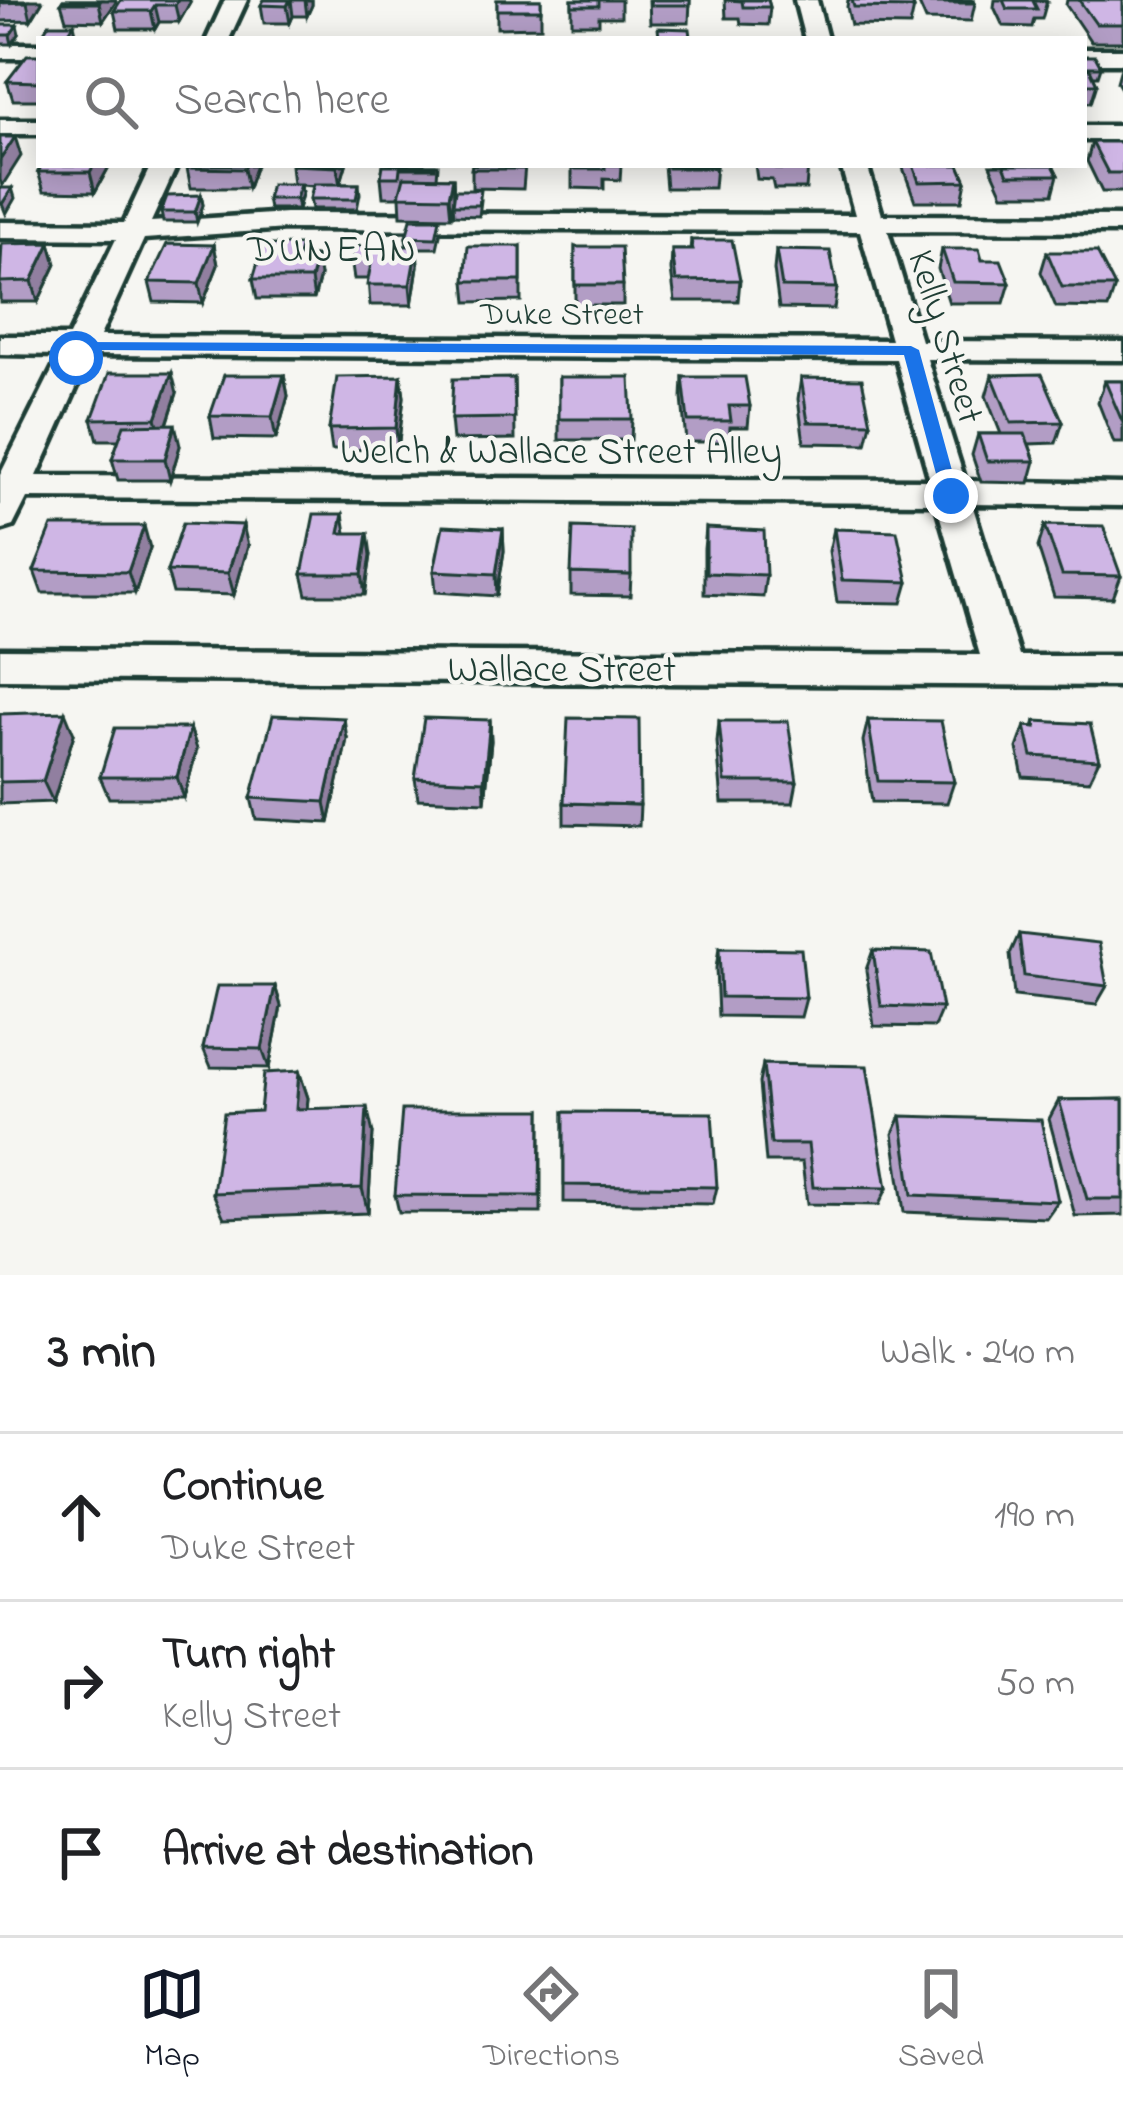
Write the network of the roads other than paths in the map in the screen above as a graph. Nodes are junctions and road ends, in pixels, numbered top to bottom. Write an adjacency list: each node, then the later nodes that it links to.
1 (236, 0): 3 (street)
2 (806, 0): 4 (street)
3 (219, 36)
4 (815, 36)
5 (0, 51): 6 (street)
6 (36, 51)
7 (1087, 56): 8 (street)
8 (1123, 56)
9 (0, 127): 10 (street)
10 (36, 128)
11 (1087, 133): 12 (street)
12 (1123, 133)
13 (163, 168): 18 (street)
14 (855, 168): 15 (street, Kelly Street)
15 (870, 224): 16 (street); 18 (street); 21 (street, Kelly Street)
16 (1123, 224)
17 (0, 230): 18 (street)
18 (135, 231): 20 (street)
19 (0, 345): 20 (street, Duke Street)
20 (82, 345): 21 (street, Duke Street); 25 (street)
21 (911, 350): 22 (street, Duke Street); 23 (street, Kelly Street)
22 (1123, 351)
23 (951, 496): 24 (street, Welch & Wallace Street Alley); 25 (street, Welch & Wallace Street Alley); 27 (street, Kelly Street)
24 (1123, 496)
25 (4, 497)
26 (0, 664): 27 (street, Wallace Street)
27 (1003, 668): 28 (street, Wallace Street)
28 (1123, 671)

